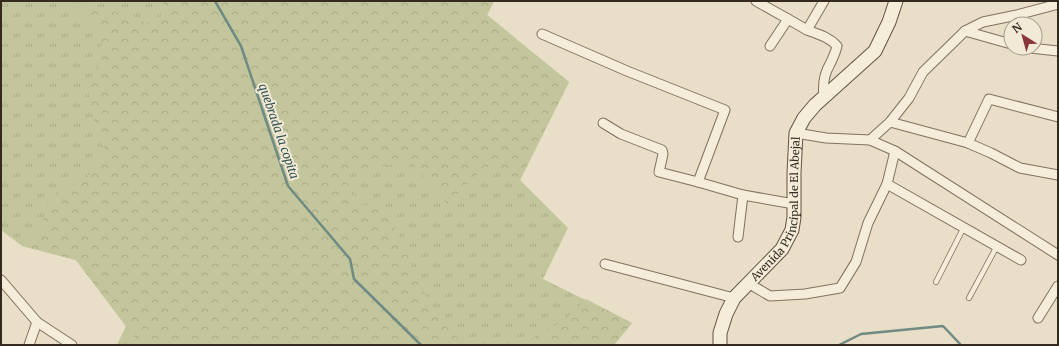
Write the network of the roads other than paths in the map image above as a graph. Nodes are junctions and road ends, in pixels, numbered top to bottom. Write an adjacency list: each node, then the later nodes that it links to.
1 (756, 1): 5 (street)
2 (824, 1): 6 (street)
3 (896, 1): 13 (main road, Avenida Principal de El Abejal)
4 (1058, 4): 7 (street)
5 (788, 19): 6 (street); 10 (street)
6 (807, 30): 13 (street)
7 (965, 31): 9 (street); 15 (street)
8 (542, 34): 22 (street)
9 (1003, 42)
10 (770, 46)
11 (1043, 49): 12 (street)
12 (1058, 51)
13 (824, 98): 17 (main road, Avenida Principal de El Abejal)
14 (1058, 117): 19 (street)
15 (890, 122): 18 (street); 19 (street)
16 (603, 123): 22 (street)
17 (796, 133): 18 (street); 25 (main road, Avenida Principal de El Abejal)
18 (870, 140): 20 (street)
19 (968, 144): 21 (street)
20 (895, 151): 23 (street); 29 (street)
21 (1058, 175)
22 (698, 182): 24 (street)
23 (887, 184): 26 (street); 34 (street)
24 (743, 195): 25 (street); 27 (street)
25 (794, 204): 34 (main road, Avenida Principal de El Abejal)
26 (964, 227): 28 (street); 33 (lane)
27 (738, 237)
28 (997, 246): 30 (street); 37 (lane)
29 (1058, 255)
30 (1021, 260)
31 (605, 264): 36 (street)
32 (1, 280): 39 (street)
33 (936, 282)
34 (748, 283): 36 (main road, Avenida Principal de El Abejal)
35 (1058, 286): 38 (street)
36 (734, 298): 42 (main road, Avenida Principal de El Abejal)
37 (969, 298)
38 (1038, 318)
39 (37, 322): 40 (street); 41 (street)
40 (29, 345)
41 (72, 345)
42 (720, 345)

